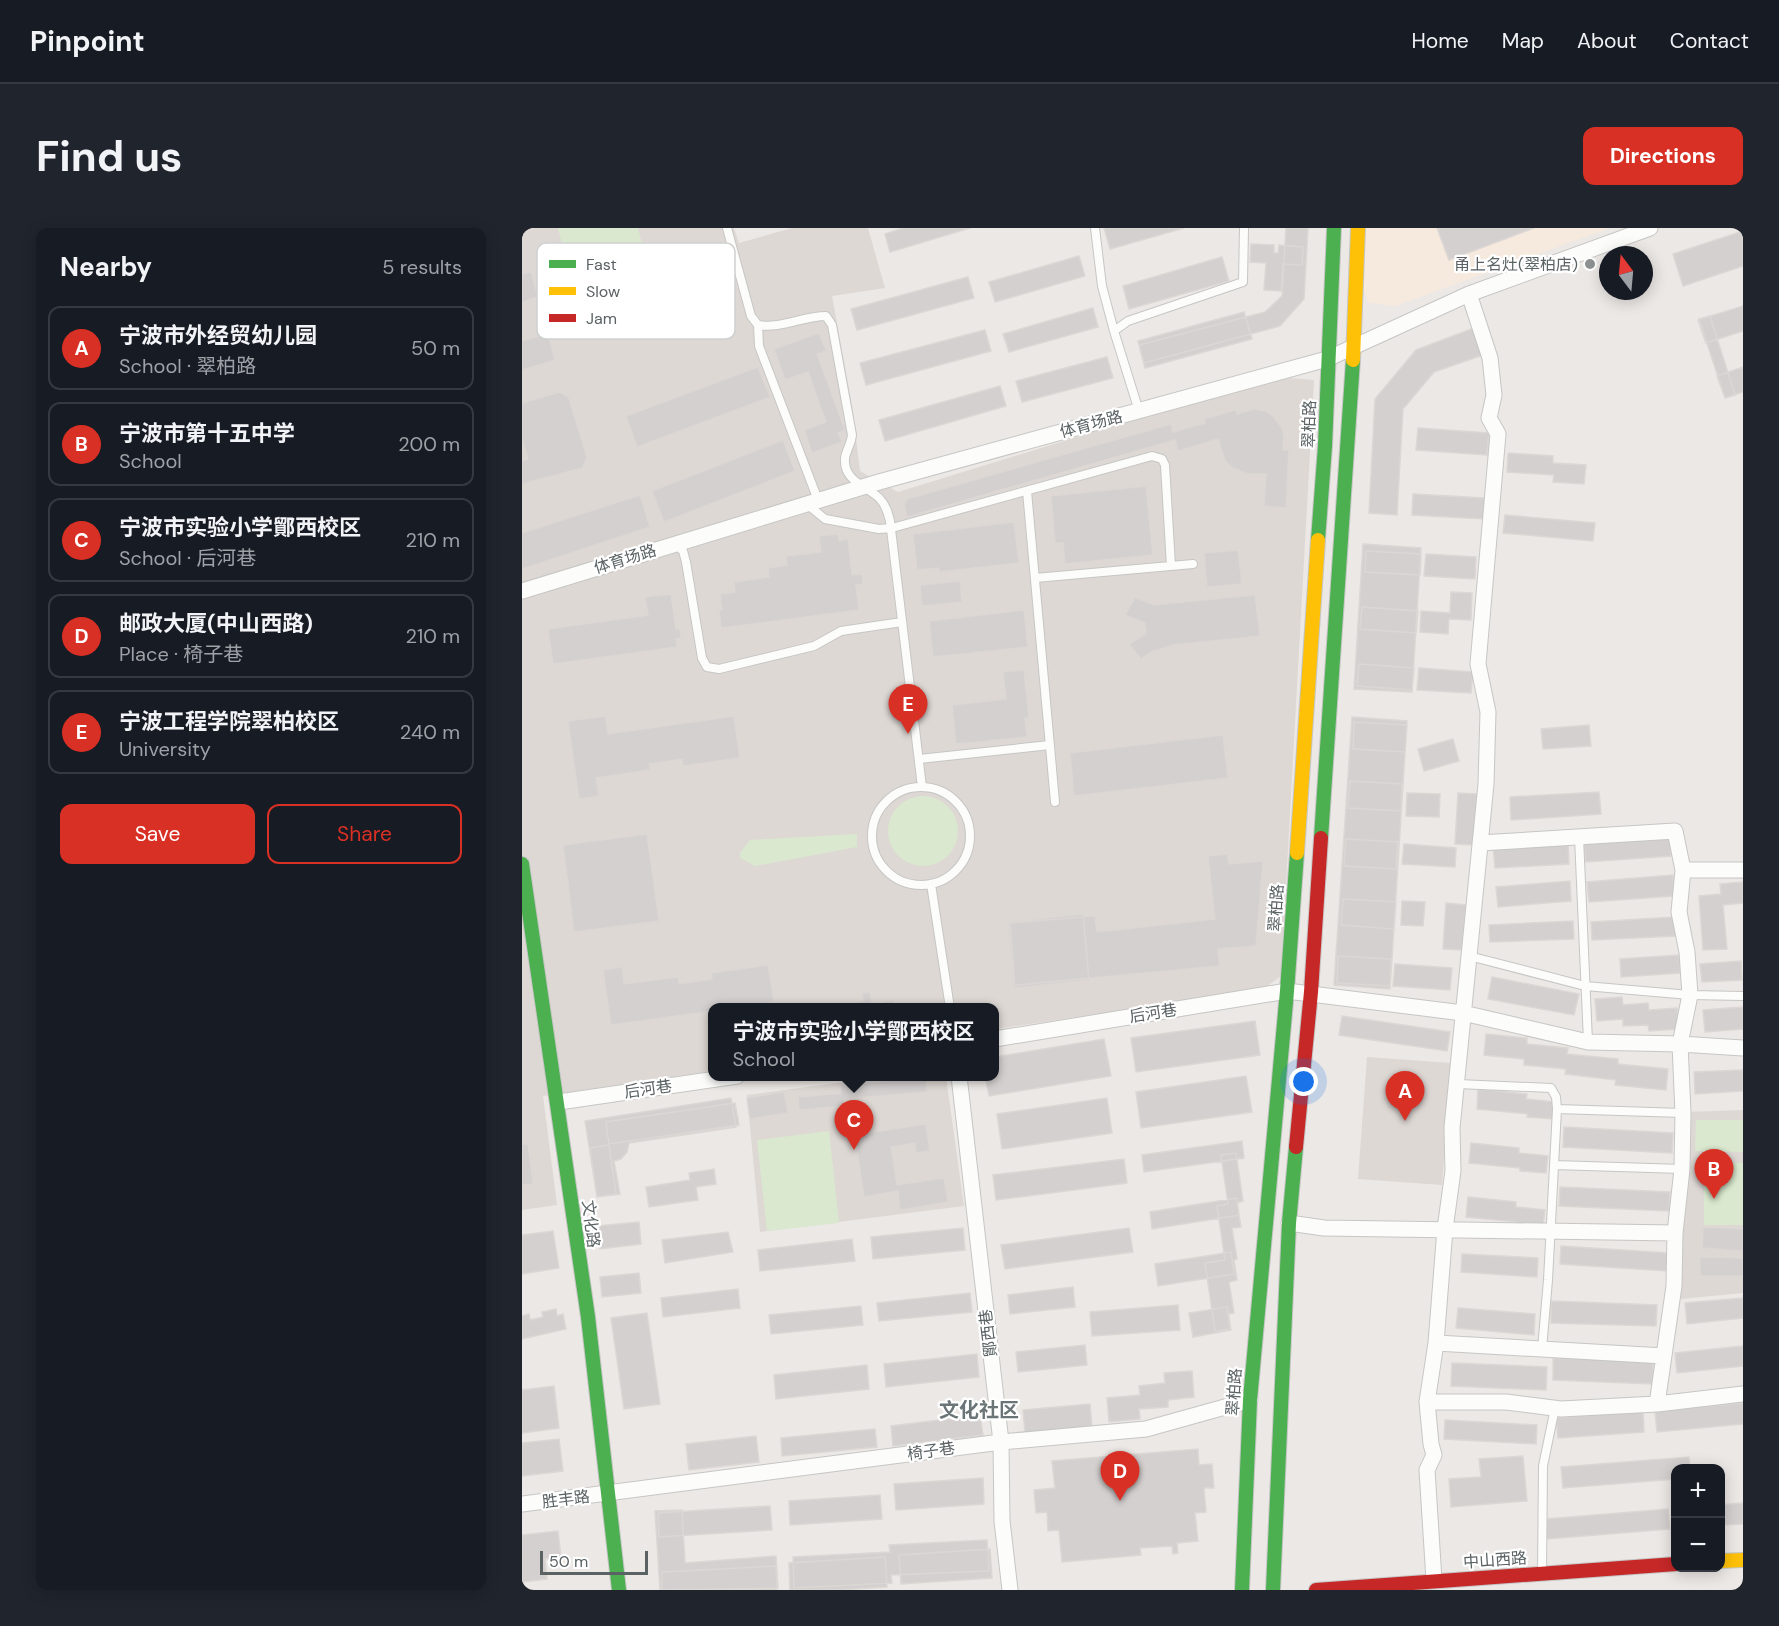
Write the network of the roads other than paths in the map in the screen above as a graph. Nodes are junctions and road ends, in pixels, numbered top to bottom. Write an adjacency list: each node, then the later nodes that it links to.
1 (727, 228): 7 (lane)
2 (1095, 228): 11 (lane)
3 (1244, 228): 11 (lane)
4 (1334, 228): 13 (main road, 翠柏路)
5 (1358, 228): 12 (main road)
6 (1650, 228): 9 (street, 体育场路)
7 (731, 243)
8 (735, 257): 10 (lane)
9 (1469, 294): 12 (street, 体育场路); 30 (street)
10 (759, 325): 15 (lane); 17 (lane)
11 (1114, 331): 14 (lane)
12 (1354, 346): 13 (street, 体育场路); 38 (main road)
13 (1327, 359): 14 (street, 体育场路); 37 (main road, 翠柏路)
14 (1139, 411): 15 (street, 体育场路)
15 (862, 487): 17 (street, 体育场路); 18 (lane)
16 (1027, 491): 18 (lane); 21 (lane); 22 (lane)
17 (813, 502): 18 (lane); 19 (street, 体育场路)
18 (891, 528): 24 (lane)
19 (675, 544): 23 (street, 体育场路); 24 (lane)
20 (1193, 564): 21 (lane)
21 (1172, 566): 22 (lane)
22 (1035, 578): 25 (lane)
23 (522, 591)
24 (902, 622): 26 (lane)
25 (1050, 746): 26 (lane); 28 (lane)
26 (918, 759): 27 (lane)
27 (922, 787): 34 (lane); 34 (lane)
28 (1055, 802)
29 (1579, 837): 30 (street); 32 (street); 36 (lane)
30 (1480, 843): 35 (street)
31 (522, 864): 50 (main road, 文化路)
32 (1683, 870): 33 (street); 39 (street)
33 (1743, 870)
34 (932, 884): 41 (lane)
35 (1469, 956): 36 (lane); 42 (street)
36 (1585, 986): 39 (lane); 44 (lane)
37 (1287, 991): 38 (street, 后河巷); 43 (street, 后河巷); 63 (main road, 翠柏路)
38 (1311, 992): 42 (street, 后河巷); 55 (main road)
39 (1690, 995): 40 (lane); 45 (street)
40 (1743, 996)
41 (949, 1003)
42 (1463, 1013): 44 (street, 后河巷); 49 (street)
43 (999, 1038)
44 (1588, 1042): 45 (street, 后河巷)
45 (1680, 1044): 46 (street, 后河巷); 52 (street)
46 (1743, 1048)
47 (708, 1081): 50 (street, 后河巷)
48 (959, 1081): 67 (street, 鄮西巷)
49 (1458, 1084): 51 (lane); 56 (street)
50 (558, 1102): 68 (main road, 文化路)
51 (1557, 1109): 52 (lane); 53 (lane)
52 (1683, 1113): 54 (street)
53 (1554, 1165): 54 (lane); 57 (lane)
54 (1682, 1169): 58 (street)
55 (1289, 1223): 56 (street); 78 (main road)
56 (1445, 1229): 57 (street); 59 (street)
57 (1551, 1231): 58 (street); 60 (lane)
58 (1676, 1233): 61 (street)
59 (1436, 1343): 60 (street); 64 (street)
60 (1542, 1351): 61 (street)
61 (1664, 1356): 65 (street)
62 (1743, 1394): 65 (street)
63 (1250, 1400): 67 (street, 椅子巷); 77 (main road, 翠柏路)
64 (1427, 1402): 66 (street); 74 (street)
65 (1657, 1404): 66 (street)
66 (1555, 1408): 73 (lane)
67 (1001, 1442): 68 (street, 椅子巷); 76 (street, 鄮西巷)
68 (610, 1494): 69 (street, 胜丰路); 75 (main road, 文化路)
69 (522, 1504)
70 (1743, 1560): 71 (main road)
71 (1725, 1561)
72 (1671, 1564): 73 (main road, 中山西路)
73 (1542, 1573): 74 (main road, 中山西路)
74 (1434, 1580): 79 (main road, 中山西路)
75 (619, 1590)
76 (1010, 1590)
77 (1242, 1590)
78 (1273, 1590)
79 (1316, 1590)

